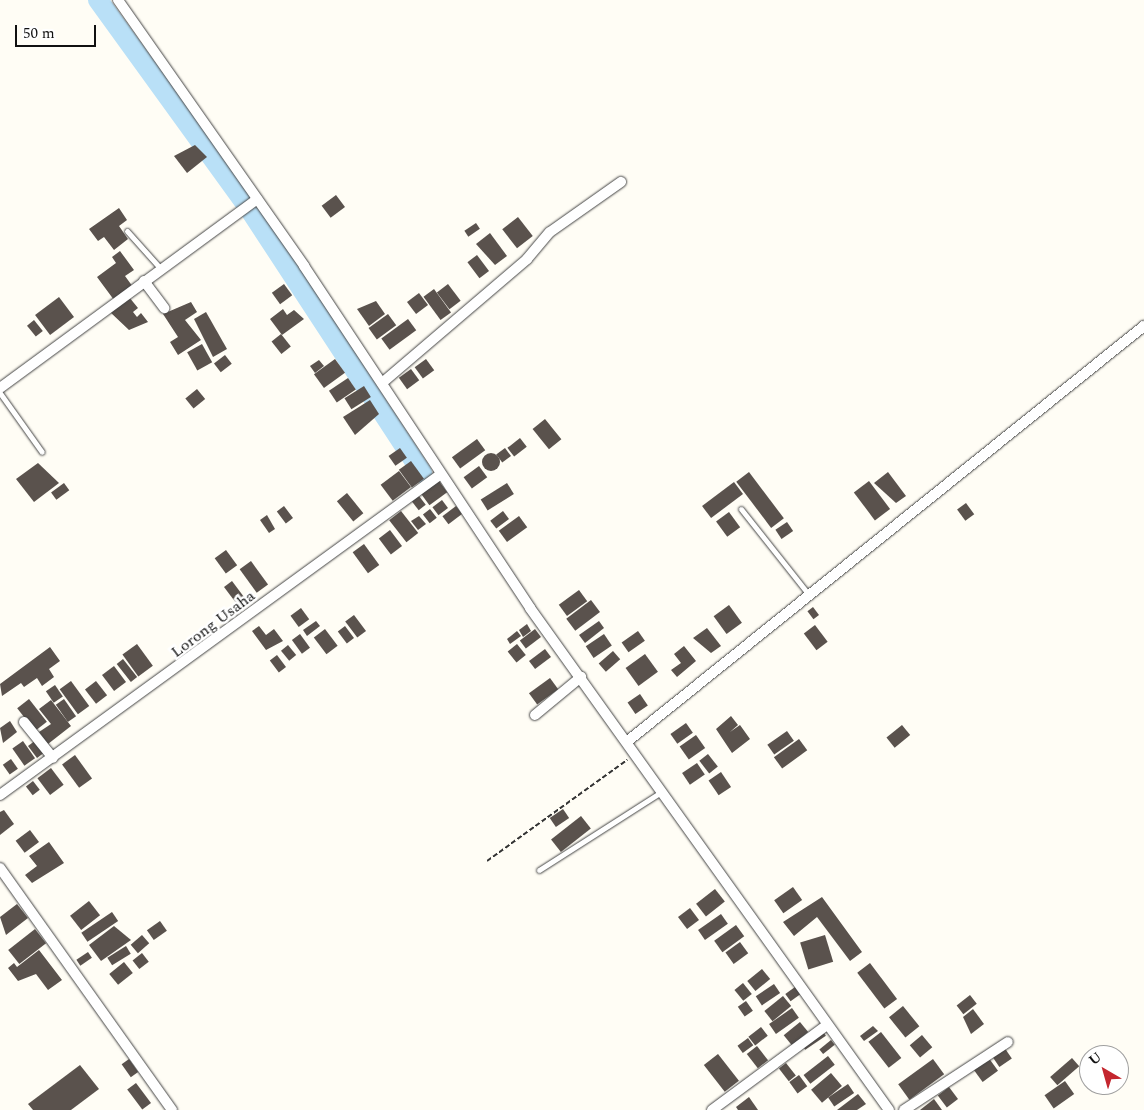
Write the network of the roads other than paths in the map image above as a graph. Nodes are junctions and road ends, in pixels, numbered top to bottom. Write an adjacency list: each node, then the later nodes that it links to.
1 (118, 0): 3 (street)
2 (621, 182): 9 (street)
3 (254, 201): 5 (street); 9 (street)
4 (127, 231): 5 (lane)
5 (161, 269): 6 (street)
6 (144, 281): 7 (street); 10 (street)
7 (164, 308)
8 (1144, 326): 15 (street)
9 (382, 383): 13 (street)
10 (0, 388)
11 (0, 392): 12 (lane)
12 (42, 452)
13 (441, 474): 16 (street); 20 (street, Lorong Usaha)
14 (741, 509): 15 (lane)
15 (810, 596): 19 (street)
16 (581, 677): 17 (street); 19 (street)
17 (535, 715)
18 (24, 722): 20 (street)
19 (629, 740): 21 (street)
20 (54, 758): 22 (street, Lorong Usaha)
21 (664, 790): 24 (lane); 25 (street)
22 (0, 795)
23 (0, 868): 27 (street)
24 (539, 870)
25 (827, 1025): 28 (street); 29 (street)
26 (1008, 1042): 30 (street)
27 (172, 1110)
28 (712, 1110)
29 (889, 1110)
30 (904, 1110)

